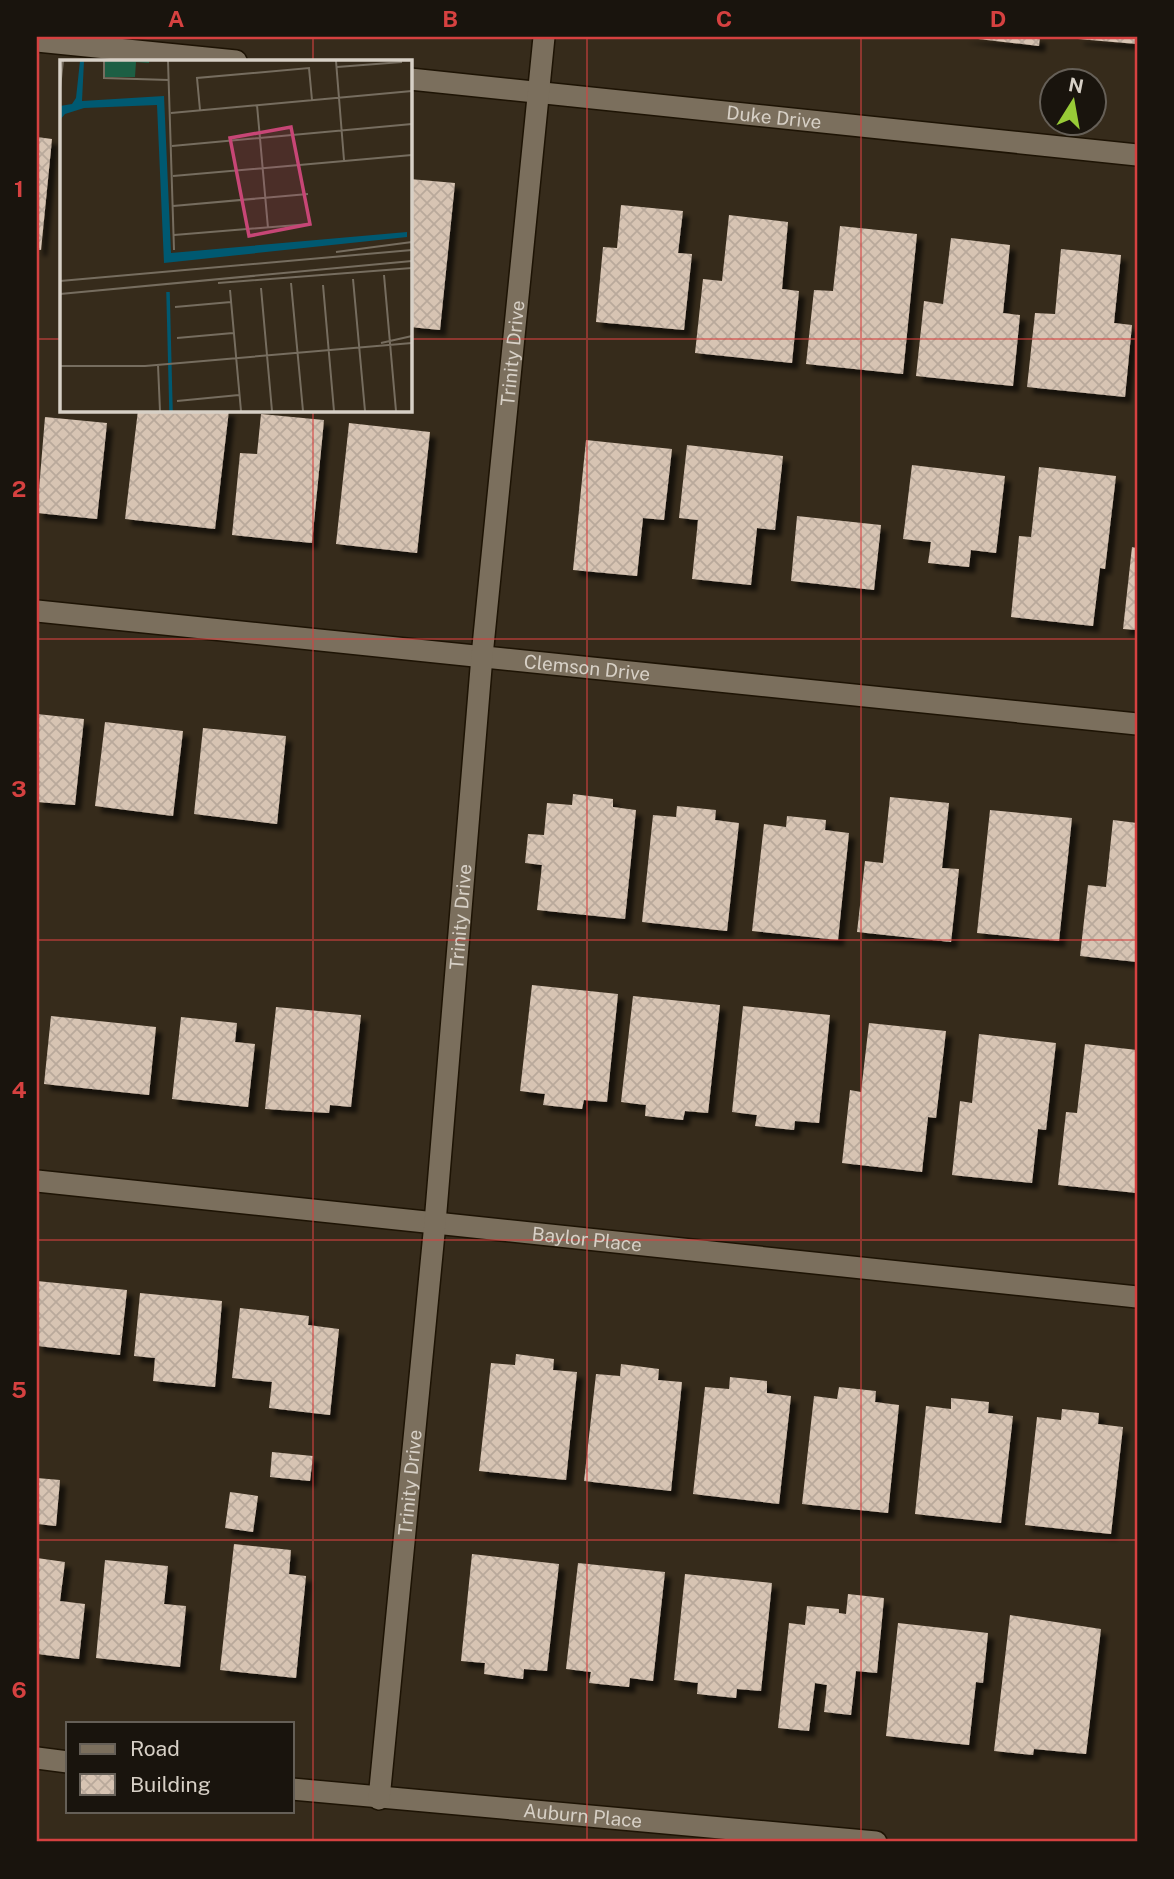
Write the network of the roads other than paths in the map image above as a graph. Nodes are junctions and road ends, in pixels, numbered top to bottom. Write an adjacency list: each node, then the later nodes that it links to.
1 (544, 37): 5 (street, Trinity Drive)
2 (37, 41): 3 (street)
3 (226, 60)
4 (411, 79): 5 (street, Duke Drive)
5 (537, 93): 6 (street, Duke Drive); 8 (street, Trinity Drive)
6 (1137, 155)
7 (37, 611): 8 (street, Clemson Drive)
8 (482, 656): 9 (street, Clemson Drive); 11 (street, Trinity Drive)
9 (1137, 724)
10 (37, 1181): 11 (street, Baylor Place)
11 (435, 1223): 12 (street, Baylor Place); 16 (street, Trinity Drive)
12 (1137, 1297)
13 (37, 1758): 14 (street)
14 (66, 1762)
15 (294, 1789): 16 (street, Auburn Place)
16 (379, 1799): 17 (street, Auburn Place)
17 (876, 1842)

